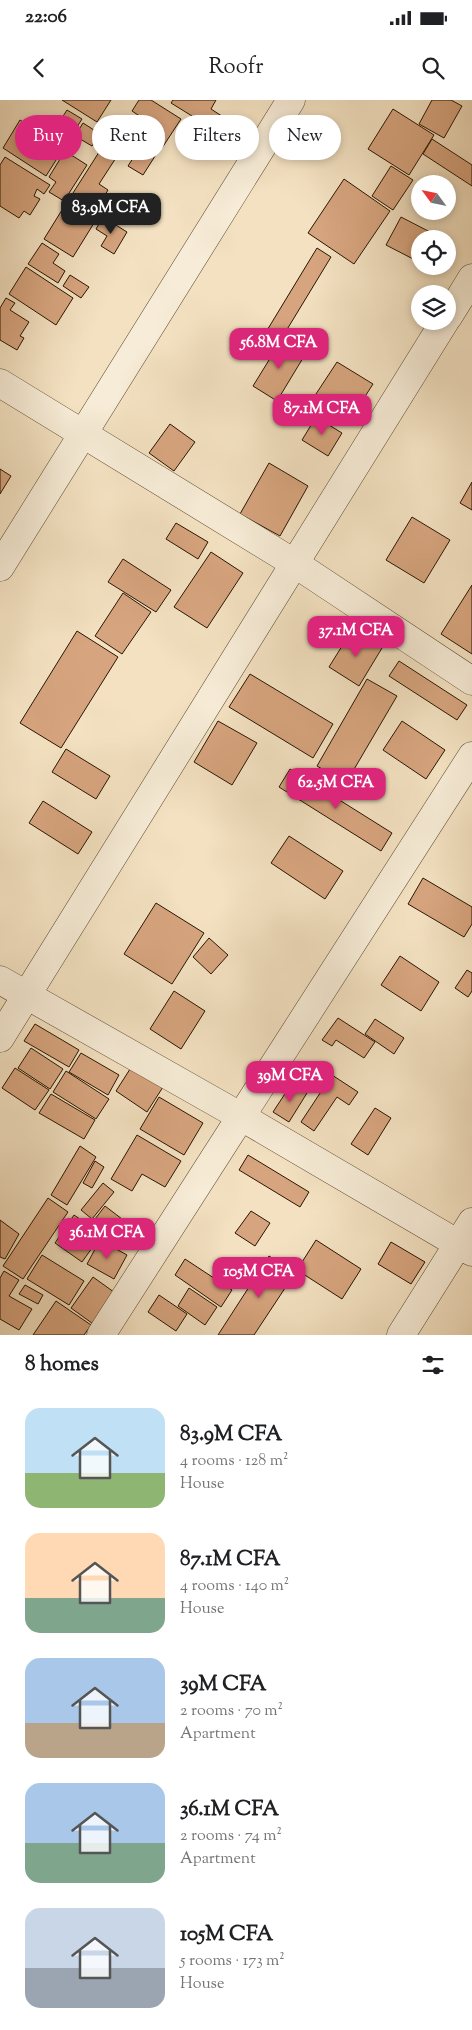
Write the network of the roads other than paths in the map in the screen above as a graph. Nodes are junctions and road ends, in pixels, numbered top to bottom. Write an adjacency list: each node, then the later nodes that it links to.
1 (291, 100): 6 (street)
2 (472, 278): 3 (street)
3 (456, 304)
4 (439, 330): 7 (street)
5 (0, 382): 6 (street)
6 (83, 435): 7 (street); 8 (street)
7 (294, 563): 9 (street); 12 (street)
8 (0, 567)
9 (472, 681)
10 (472, 756): 14 (street)
11 (0, 980): 12 (street)
12 (27, 996): 13 (street); 14 (street)
13 (0, 1038)
14 (240, 1116): 15 (street); 16 (street)
15 (468, 1239): 17 (street)
16 (100, 1335)
17 (401, 1335)

